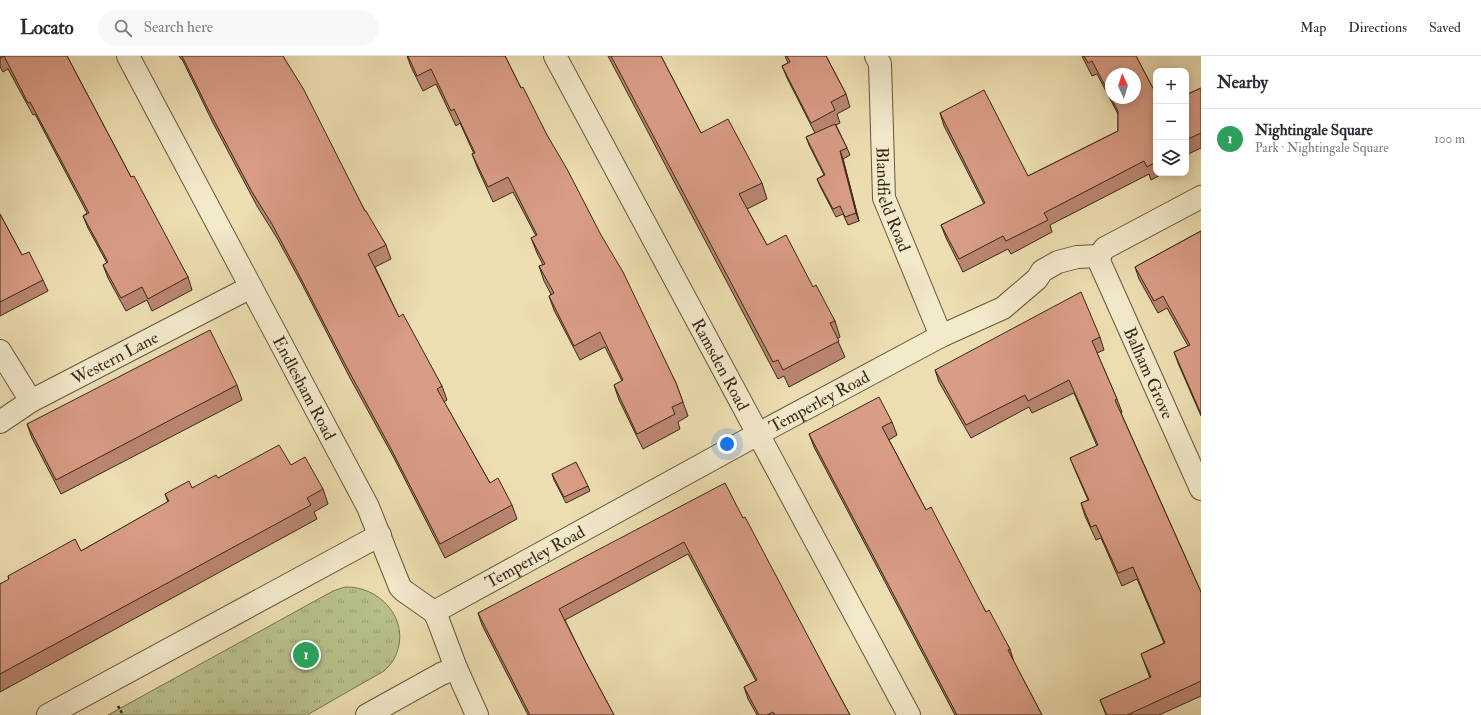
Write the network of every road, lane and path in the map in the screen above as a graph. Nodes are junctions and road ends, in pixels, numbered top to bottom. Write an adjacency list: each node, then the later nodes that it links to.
1 (128, 56): 6 (street, Endlesham Road)
2 (556, 56): 11 (street, Ramsden Road)
3 (876, 56): 7 (street, Blandfield Road)
4 (1201, 197): 5 (street)
5 (1099, 256): 7 (street, Temperley Road); 12 (street, Balham Grove)
6 (251, 287): 9 (street, Western Lane); 13 (street, Endlesham Road)
7 (941, 336): 11 (street, Temperley Road)
8 (0, 351): 9 (street)
9 (31, 401): 10 (street, Western Lane)
10 (0, 422)
11 (758, 434): 14 (street, Temperley Road); 19 (street, Ramsden Road)
12 (1201, 489)
13 (380, 535): 14 (street, Endlesham Road); 16 (street)
14 (434, 612): 15 (street)
15 (456, 668): 17 (street); 18 (street)
16 (48, 715)
17 (367, 715)
18 (477, 715)
19 (909, 715)

